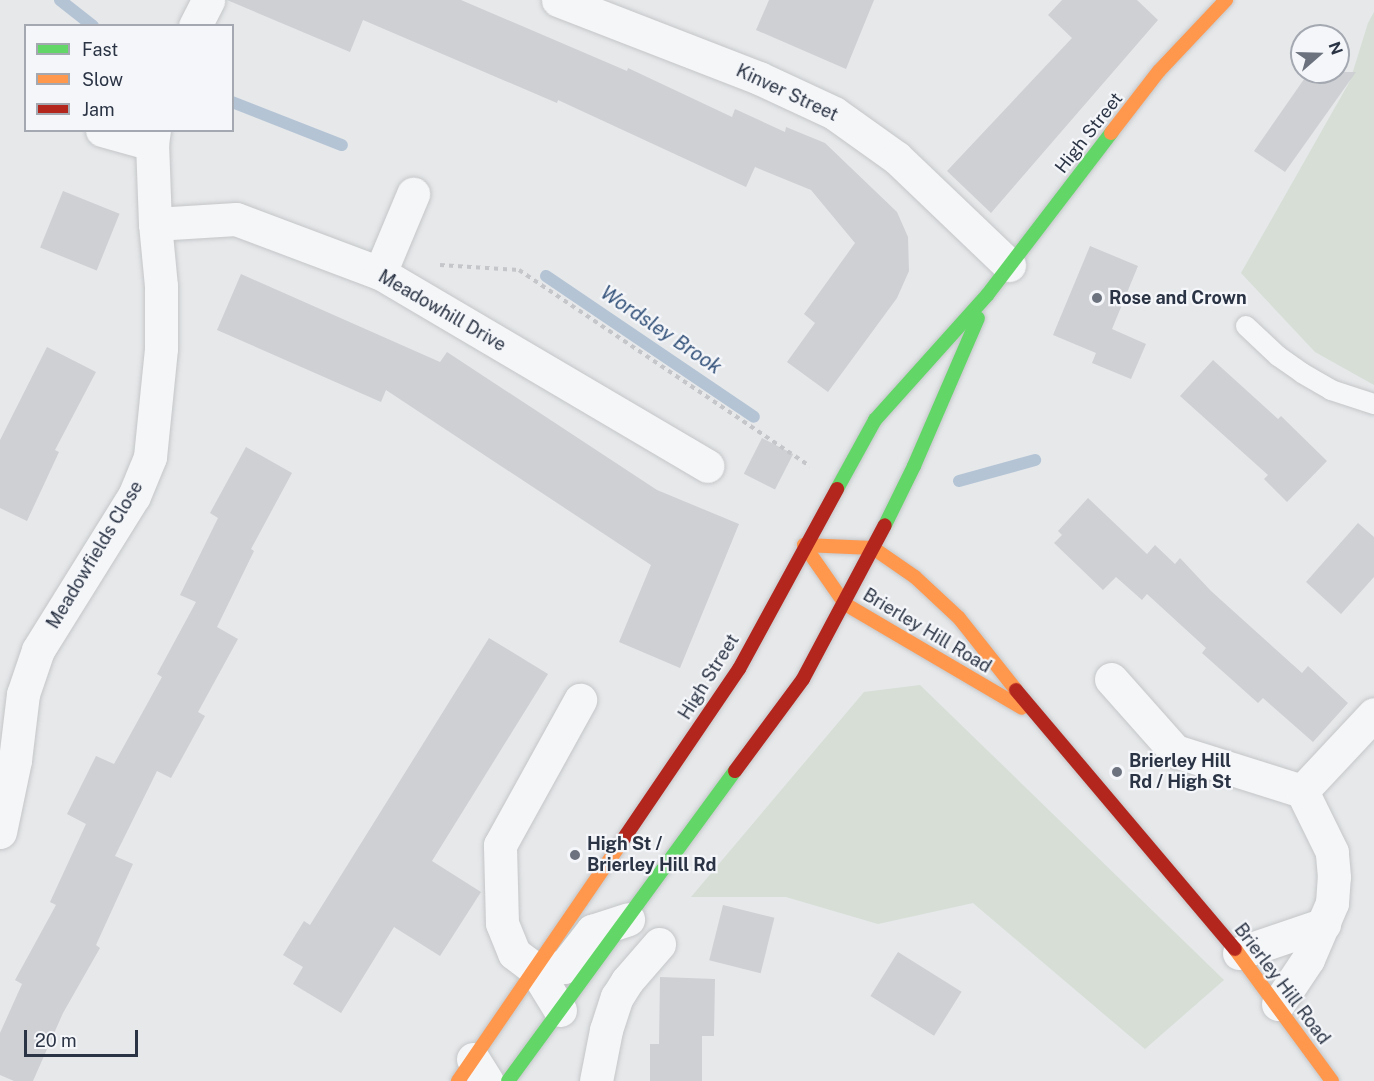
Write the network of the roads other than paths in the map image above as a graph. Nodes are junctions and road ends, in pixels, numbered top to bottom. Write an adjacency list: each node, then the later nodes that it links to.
1 (208, 0): 4 (street)
2 (558, 0): 9 (street, Kinver Street)
3 (1226, 0): 9 (main road, High Street)
4 (196, 24)
5 (117, 132): 6 (street)
6 (153, 137): 8 (street, Meadowfields Close)
7 (413, 194): 10 (street)
8 (155, 225): 10 (street, Meadowhill Drive); 23 (street, Meadowfields Close)
9 (1009, 265): 11 (main road, High Street)
10 (382, 267): 14 (street, Meadowhill Drive)
11 (988, 294): 15 (main road, High Street); 16 (main road, High Street)
12 (1246, 326): 13 (lane)
13 (1374, 404)
14 (707, 466)
15 (804, 545): 16 (main road); 17 (main road, Brierley Hill Road); 28 (main road, High Street)
16 (873, 548): 17 (main road, High Street); 21 (main road, Brierley Hill Road)
17 (845, 604): 21 (main road, Brierley Hill Road); 24 (main road, High Street)
18 (1111, 679): 22 (street)
19 (580, 700): 28 (street)
20 (1374, 714): 22 (street)
21 (1039, 718): 27 (main road, Brierley Hill Road)
22 (1302, 791): 25 (street)
23 (0, 832)
24 (628, 919): 28 (street); 30 (main road, High Street)
25 (1324, 924): 27 (street); 29 (street)
26 (659, 944): 33 (street)
27 (1239, 953): 29 (main road, Brierley Hill Road)
28 (535, 969): 30 (street); 31 (main road, High Street)
29 (1278, 1004): 34 (main road, Brierley Hill Road)
30 (560, 1010): 32 (main road, High Street)
31 (473, 1074)
32 (508, 1081)
33 (596, 1081)
34 (1332, 1081)

